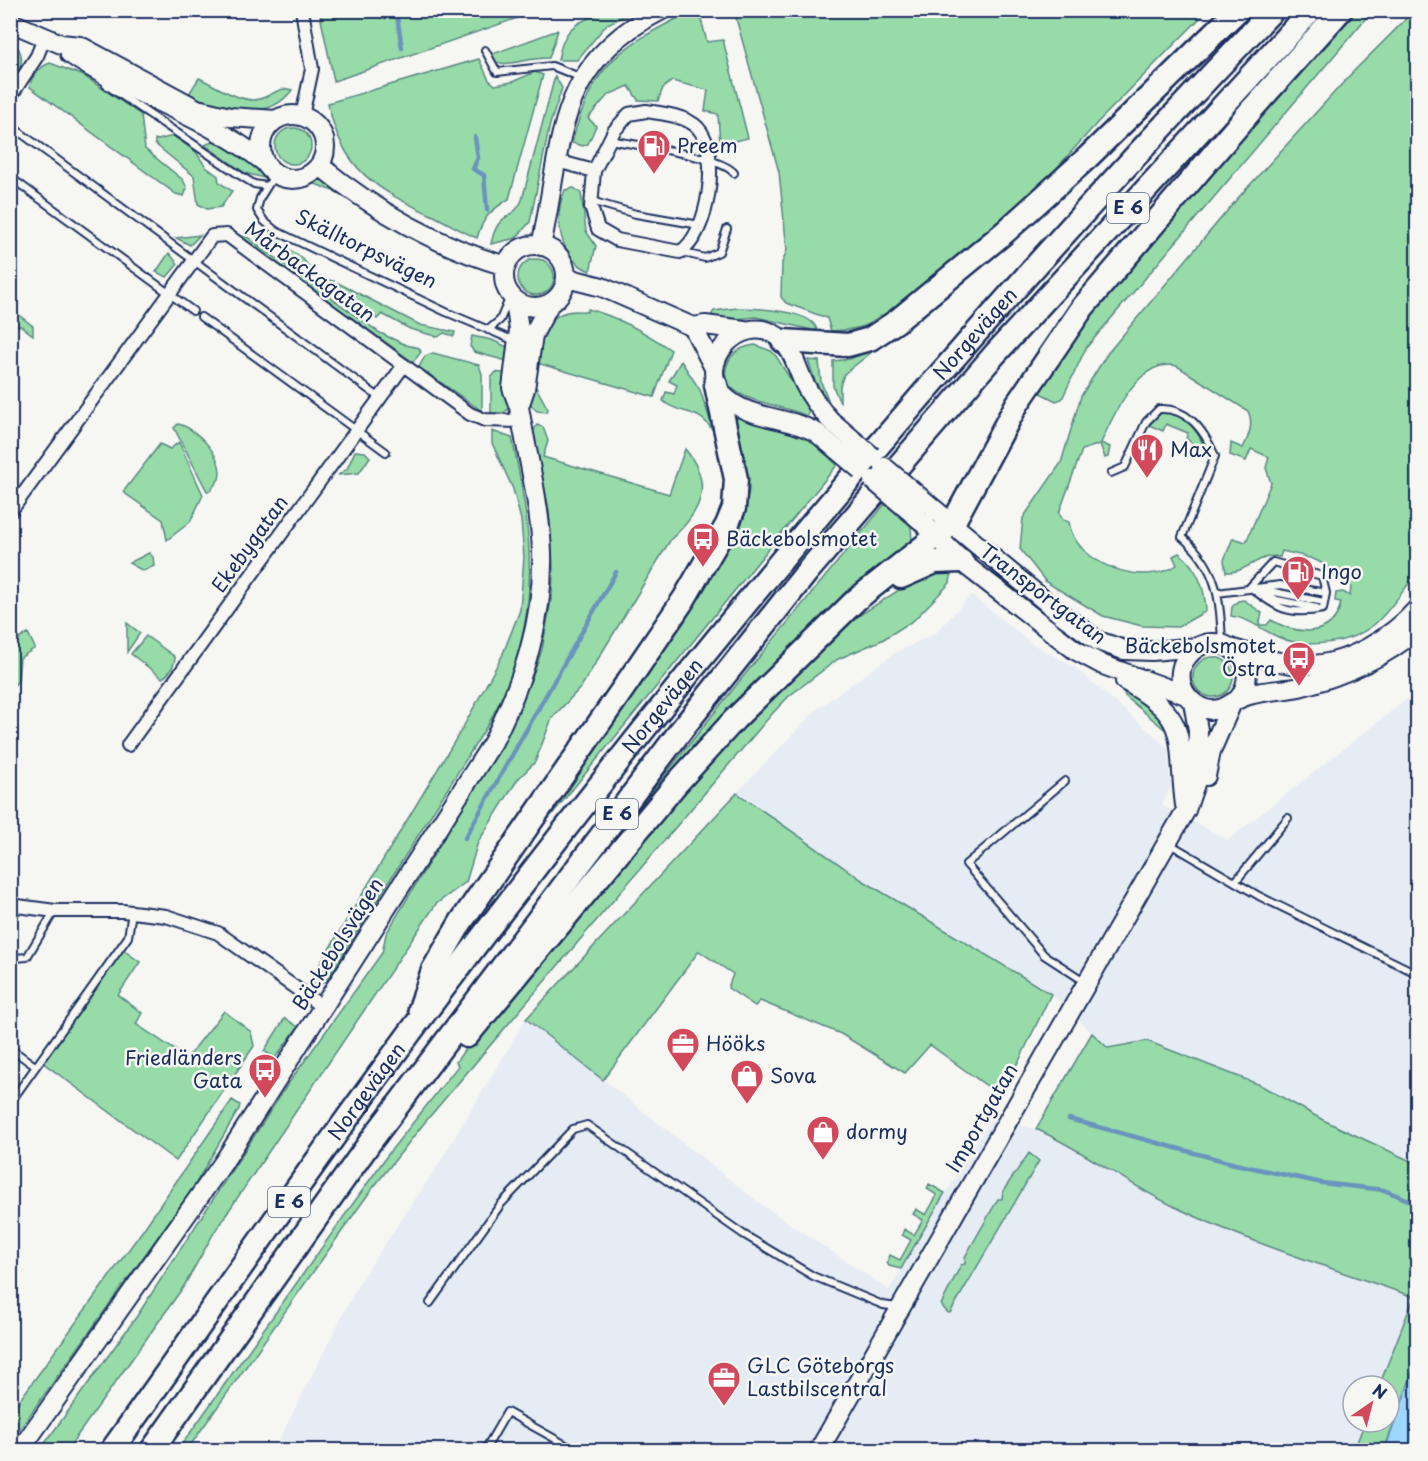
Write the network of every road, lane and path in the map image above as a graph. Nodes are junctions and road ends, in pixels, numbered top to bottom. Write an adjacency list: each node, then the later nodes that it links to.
1 (302, 10): 12 (street)
2 (662, 10): 10 (street)
3 (1238, 10): 39 (highway)
4 (1273, 10): 76 (highway, Norgevägen / E 6)
5 (1311, 10): 80 (highway, Norgevägen / E 6)
6 (1341, 10): 49 (highway)
7 (10, 22): 8 (street, Skälltorpsvägen)
8 (59, 45): 11 (street); 13 (street, Skälltorpsvägen); 21 (street, Skälltorpsvägen); 21 (lane, Skälltorpsvägen)
9 (485, 50): 10 (lane)
10 (582, 78): 16 (street)
11 (10, 98)
12 (302, 116): 13 (street, Skälltorpsvägen); 18 (street)
13 (276, 120): 21 (street, Skälltorpsvägen)
14 (10, 124): 28 (lane)
15 (610, 140): 17 (lane); 17 (street); 19 (street)
16 (557, 161): 19 (street); 26 (street)
17 (710, 163): 20 (lane); 24 (street)
18 (320, 166): 21 (street, Skälltorpsvägen); 29 (street, Skälltorpsvägen)
19 (594, 171): 23 (street)
20 (734, 173)
21 (269, 174): 37 (lane, Skälltorpsvägen)
22 (10, 177): 31 (lane)
23 (591, 201): 24 (lane); 27 (street)
24 (701, 225): 27 (street)
25 (727, 229): 27 (lane)
26 (541, 246): 29 (street); 30 (street)
27 (680, 252)
28 (193, 261): 31 (street, Mårbackagatan); 41 (street, Mårbackagatan); 43 (lane)
29 (506, 266): 32 (street)
30 (567, 278): 33 (street); 36 (street)
31 (170, 294): 34 (lane); 48 (street, Mårbackagatan)
32 (513, 298): 33 (street); 37 (lane); 40 (street, Bäckebolsvägen)
33 (549, 305): 40 (street, Bäckebolsvägen)
34 (193, 311)
35 (201, 317): 45 (lane)
36 (693, 327): 38 (street); 42 (street)
37 (488, 330): 40 (lane, Skälltorpsvägen)
38 (744, 330): 39 (street); 42 (street)
39 (783, 341): 49 (street, Transportgatan, bridge)
40 (524, 344): 44 (street, Bäckebolsvägen)
41 (404, 365): 43 (street, Ekebygatan); 44 (street, Mårbackagatan)
42 (715, 377): 49 (street, Transportgatan, bridge); 76 (highway)
43 (380, 398): 45 (street, Ekebygatan)
44 (520, 414): 75 (street, Bäckebolsvägen)
45 (357, 431): 46 (lane); 63 (street, Ekebygatan)
46 (386, 452)
47 (1111, 473): 52 (lane)
48 (10, 512)
49 (945, 530): 50 (street, Transportgatan); 56 (highway); 59 (street, Transportgatan)
50 (961, 561): 56 (highway); 60 (street, Transportgatan)
51 (1250, 587): 52 (lane); 53 (lane); 53 (lane); 54 (lane); 54 (lane)
52 (1217, 593): 58 (lane)
53 (1326, 593): 54 (lane)
54 (1323, 606)
55 (1418, 608): 58 (street, Transportgatan)
56 (837, 618): 80 (highway)
57 (1418, 629): 62 (street, Transportgatan)
58 (1227, 646): 59 (street, Transportgatan); 62 (street)
59 (1198, 647): 61 (street)
60 (1103, 665): 61 (street, Transportgatan); 65 (street)
61 (1190, 699): 62 (street, Transportgatan); 65 (street, Importgatan)
62 (1235, 702): 65 (street, Importgatan)
63 (128, 745)
64 (1065, 781): 74 (lane)
65 (1186, 810): 67 (street, Importgatan)
66 (1288, 818): 68 (lane)
67 (1167, 842): 68 (lane); 74 (street, Importgatan)
68 (1235, 882): 73 (lane)
69 (10, 905): 70 (street)
70 (55, 911): 71 (street); 72 (lane)
71 (132, 912): 75 (street); 78 (lane)
72 (10, 954)
73 (1418, 974)
74 (1086, 982): 82 (street, Importgatan)
75 (324, 1008): 83 (street, Bäckebolsvägen)
76 (413, 1030): 84 (highway, Norgevägen / E 6)
77 (10, 1048): 78 (lane)
78 (35, 1066): 79 (lane)
79 (10, 1103)
80 (373, 1138): 85 (highway, Norgevägen / E 6)
81 (430, 1303): 82 (lane)
82 (900, 1307): 88 (street, Importgatan)
83 (20, 1450)
84 (112, 1450)
85 (152, 1450)
86 (485, 1450): 87 (lane)
87 (575, 1450)
88 (819, 1450)

